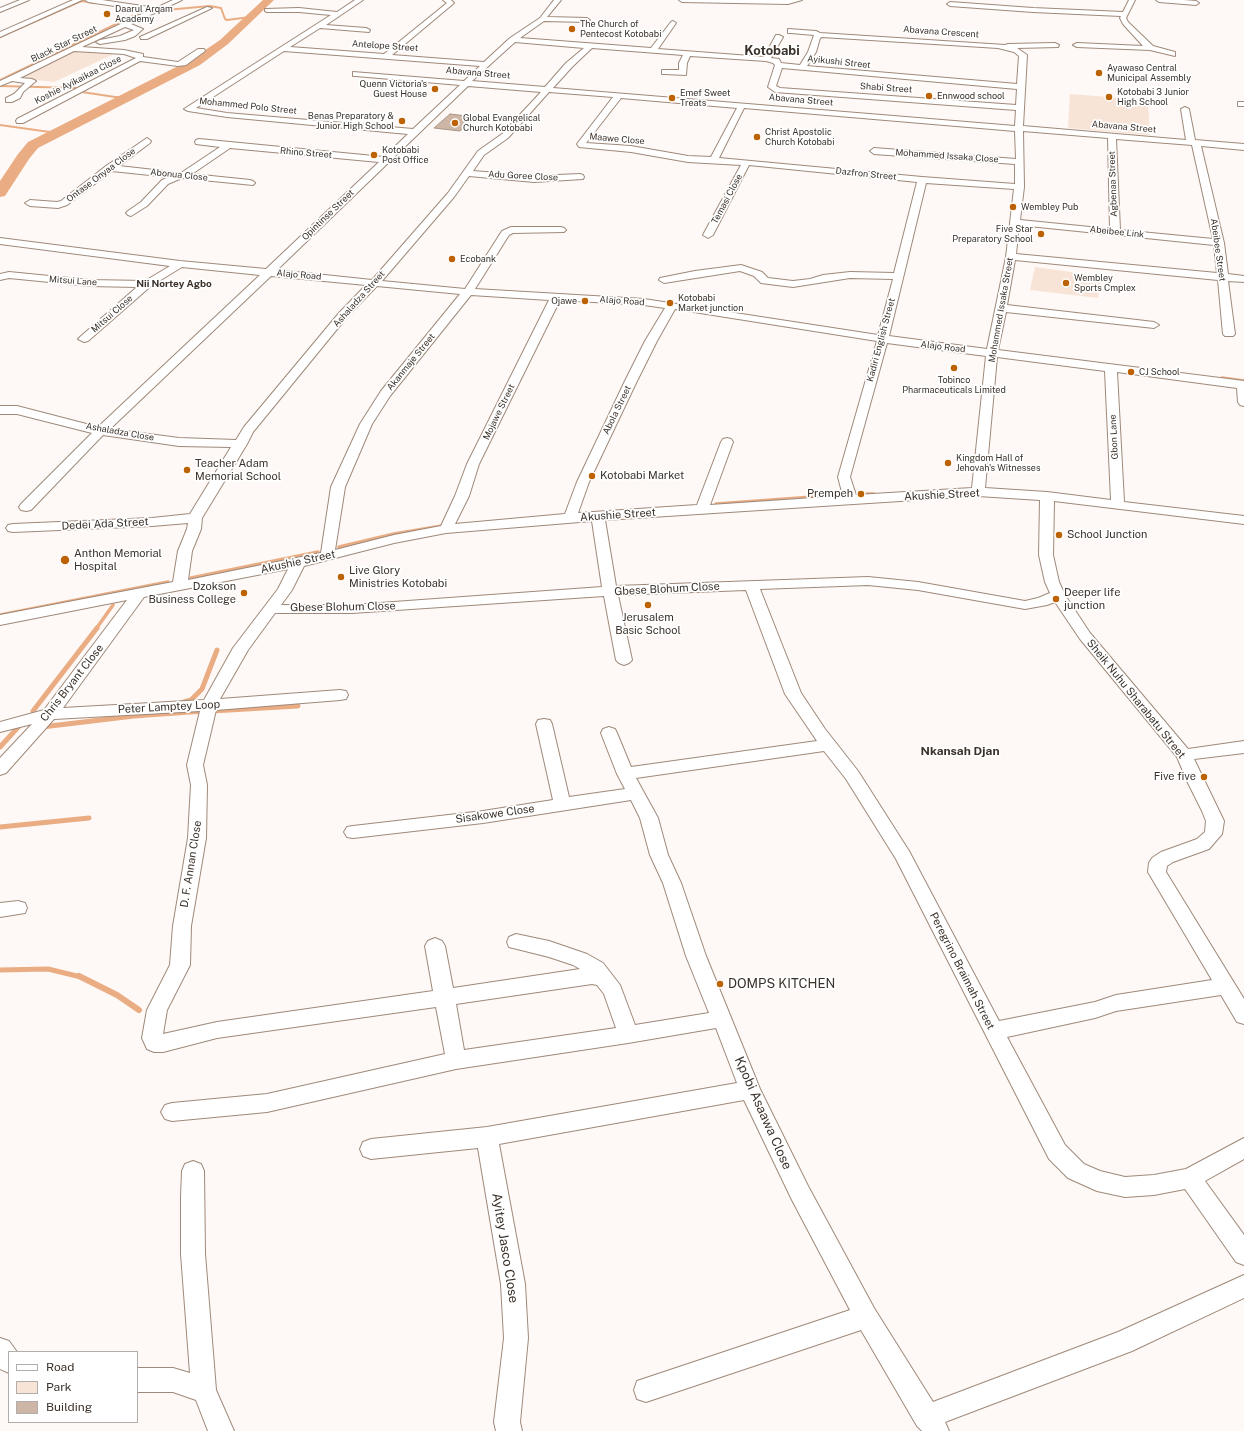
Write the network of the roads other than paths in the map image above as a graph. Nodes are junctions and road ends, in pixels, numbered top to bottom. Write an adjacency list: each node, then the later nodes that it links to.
1 (26, 0): 17 (street)
2 (79, 0): 31 (street)
3 (88, 0): 12 (street)
4 (179, 0): 21 (street, Black Star Street)
5 (360, 0): 22 (street, Mohammed Polo Street)
6 (446, 0): 48 (street)
7 (558, 0): 24 (street, Opintinse Street)
8 (682, 0): 9 (street)
9 (799, 0)
10 (1132, 0): 23 (street)
11 (1159, 0): 13 (street)
12 (100, 1): 21 (street)
13 (1196, 3)
14 (950, 4): 23 (street)
15 (191, 8): 16 (street)
16 (209, 8): 19 (street); 33 (street)
17 (0, 10)
18 (175, 10): 21 (street)
19 (217, 10)
20 (267, 10): 22 (street)
21 (154, 13): 27 (street, Black Star Street)
22 (338, 14): 28 (street, Mohammed Polo Street)
23 (1125, 14): 42 (street)
24 (542, 19): 25 (street); 35 (street, Opintinse Street)
25 (587, 20)
26 (673, 23): 44 (street)
27 (123, 25): 36 (street, Black Star Street); 36 (street)
28 (318, 26): 29 (street); 41 (street, Mohammed Polo Street)
29 (366, 30)
30 (791, 31): 32 (street, Abavana Crescent)
31 (0, 35)
32 (818, 36): 40 (street, Abavana Crescent); 53 (street)
33 (144, 37)
34 (779, 37): 50 (street)
35 (513, 40): 37 (street, Ayikushi Street); 51 (street, Opintinse Street)
36 (89, 42): 43 (street, Black Star Street)
37 (591, 45): 44 (street, Ayikushi Street); 62 (street, Ashaladza Street)
38 (1055, 45): 40 (street)
39 (1077, 45): 42 (street)
40 (1005, 47): 61 (street, Abavana Crescent)
41 (283, 48): 48 (street, Antelope Street); 70 (street, Mohammed Polo Street)
42 (1150, 48): 47 (street)
43 (74, 49): 49 (street); 56 (street, Black Star Street)
44 (653, 50): 46 (street, Ayikushi Street)
45 (201, 51): 49 (street)
46 (688, 53): 50 (street, Ayikushi Street); 54 (street)
47 (1172, 54)
48 (386, 56): 51 (street, Antelope Street)
49 (139, 57): 57 (street, Koshie Ayikaikaa Close)
50 (766, 59): 52 (street, Ayikushi Street)
51 (486, 64): 58 (street, Opintinse Street)
52 (779, 65): 53 (street, Ayikushi Street); 66 (street, Shabi Street)
53 (802, 68): 61 (street, Ayikushi Street)
54 (666, 72)
55 (356, 74): 58 (street, Abavana Street)
56 (11, 79): 60 (street, Black Star Street); 64 (street)
57 (98, 81): 59 (street); 68 (street, Koshie Ayikaikaa Close)
58 (467, 82): 62 (street, Abavana Street); 70 (street, Opintinse Street)
59 (116, 83)
60 (0, 84)
61 (1021, 87): 66 (street, Abavana Crescent)
62 (547, 89): 63 (street, Abavana Street); 83 (street, Ashaladza Street)
63 (619, 95): 65 (street, Abavana Street); 79 (street, Maawe Close)
64 (9, 100)
65 (742, 105): 69 (street, Abavana Street); 79 (street)
66 (1021, 108): 69 (street, Abavana Crescent)
67 (1185, 109): 74 (street, Abeibee Street)
68 (20, 121)
69 (1019, 128): 71 (street, Abavana Street); 80 (street, Mohammed Issaka Street)
70 (413, 132): 78 (street, Opintinse Street)
71 (1112, 136): 74 (street, Abavana Street); 93 (street, Agbenaa Street)
72 (147, 141): 82 (street, Ontase Onyaa Close)
73 (199, 142): 75 (street, Rhino Street)
74 (1193, 143): 76 (street, Abavana Street); 96 (street, Abeibee Street)
75 (228, 145): 78 (street, Rhino Street); 84 (street)
76 (1244, 147)
77 (874, 151): 80 (street, Mohammed Issaka Close)
78 (385, 160): 99 (street, Opintinse Street)
79 (714, 160): 81 (street, Dazfron Street)
80 (1020, 162): 88 (street, Mohammed Issaka Street)
81 (746, 163): 86 (street, Dazfron Street); 94 (street, Temasi Close)
82 (109, 168): 84 (street, Abonua Close); 89 (street, Ontase Onyaa Close)
83 (466, 173): 85 (street, Adu Goree Close); 105 (street, Ashaladza Street)
84 (182, 176): 87 (street, Abonua Close); 90 (street)
85 (580, 177)
86 (922, 180): 88 (street, Dazfron Street); 100 (street, Kadiri English Street)
87 (250, 183)
88 (1019, 187): 91 (street, Mohammed Issaka Street)
89 (30, 203)
90 (131, 213)
91 (1015, 222): 93 (street, Abeibee Link); 97 (street, Mohammed Issaka Street)
92 (561, 230): 107 (street, Akanmaje Street)
93 (1115, 232): 96 (street, Abeibee Link)
94 (708, 236)
95 (0, 241): 98 (street, Alajo Road)
96 (1219, 243): 102 (street, Abeibee Street)
97 (1010, 257): 102 (street); 110 (street, Mohammed Issaka Street)
98 (180, 264): 99 (street, Alajo Road); 106 (street, Mitsui Close)
99 (267, 272): 105 (street, Alajo Road); 120 (street, Opintinse Street)
100 (898, 276): 104 (street); 114 (street, Kadiri English Street)
101 (0, 277): 106 (street, Mitsui Lane)
102 (1222, 277): 103 (street); 112 (street, Abeibee Street)
103 (1244, 279)
104 (664, 280)
105 (375, 282): 107 (street, Alajo Road); 122 (street, Ashaladza Street)
106 (147, 284): 113 (street, Mitsui Close)
107 (468, 292): 108 (street, Alajo Road); 135 (street, Akanmaje Street)
108 (556, 297): 109 (street, Alajo Road); 134 (street, Mojawe Street)
109 (672, 306): 114 (street, Alajo Road); 131 (street, Abola Street)
110 (1002, 308): 111 (street); 115 (street, Mohammed Issaka Street)
111 (1154, 325)
112 (1230, 334)
113 (84, 339)
114 (883, 339): 115 (street, Alajo Road); 125 (street, Kadiri English Street)
115 (992, 354): 116 (street, Alajo Road); 123 (street, Mohammed Issaka Street)
116 (1112, 368): 117 (street, Alajo Road); 126 (street, Gbon Lane)
117 (1243, 384): 118 (street)
118 (1244, 402)
119 (0, 410): 120 (street, Ashaladza Close)
120 (100, 431): 122 (street, Ashaladza Close); 127 (street)
121 (727, 442): 128 (street)
122 (241, 444): 130 (street, Ashaladza Street)
123 (978, 492): 124 (street, Akushie Street); 125 (street, Akushie Street)
124 (1047, 496): 126 (street, Akushie Street); 141 (street, Sheik Nuhu Sharabatu Street)
125 (851, 499): 128 (street, Akushie Street)
126 (1118, 505): 132 (street, Akushie Street)
127 (26, 507)
128 (702, 509): 129 (street, Akushie Street)
129 (598, 516): 131 (street, Akushie Street); 139 (street)
130 (195, 518): 133 (street, Dedei Ada Street); 138 (street, Ashaladza Street)
131 (570, 518): 134 (street, Akushie Street)
132 (1244, 520)
133 (14, 528)
134 (446, 529): 135 (street, Akushie Street)
135 (327, 556): 136 (street, Akushie Street)
136 (298, 563): 138 (street, Akushie Street); 142 (street, D. F. Annan Close)
137 (751, 585): 139 (street, Gbese Blohum Close); 141 (street, Gbese Blohum Close); 151 (street, Peregrino Braimah Street)
138 (180, 586): 140 (street, Akushie Street)
139 (610, 591): 142 (street, Gbese Blohum Close); 144 (street)
140 (140, 594): 143 (street, Akushie Street); 147 (street, Chris Bryant Close)
141 (1058, 595): 153 (street, Sheik Nuhu Sharabatu Street)
142 (272, 609): 146 (street, D. F. Annan Close)
143 (0, 620)
144 (624, 660)
145 (340, 695): 146 (street, Peter Lamptey Loop)
146 (209, 705): 147 (street, Peter Lamptey Loop); 165 (street, D. F. Annan Close)
147 (50, 714): 149 (street, Peter Lamptey Loop); 154 (street, Chris Bryant Close)
148 (544, 724): 157 (street)
149 (0, 727)
150 (609, 733): 155 (street, Kpobi Asaawa Close)
151 (829, 745): 155 (street); 168 (street, Peregrino Braimah Street)
152 (1244, 747): 153 (street)
153 (1184, 755): 164 (street, Sheik Nuhu Sharabatu Street)
154 (0, 769)
155 (625, 774): 156 (street, Kpobi Asaawa Close)
156 (636, 793): 157 (street, Sisakowe Close); 167 (street, Kpobi Asaawa Close)
157 (562, 804): 158 (street, Sisakowe Close)
158 (353, 832)
159 (18, 908): 160 (street)
160 (0, 910)
161 (516, 942): 163 (street)
162 (435, 946): 165 (street)
163 (603, 978): 165 (street); 169 (street)
164 (1225, 986): 166 (street, Sheik Nuhu Sharabatu Street); 168 (street)
165 (444, 998): 170 (street)
166 (1244, 1016)
167 (722, 1019): 169 (street); 171 (street, Kpobi Asaawa Close)
168 (994, 1032): 177 (street, Peregrino Braimah Street)
169 (628, 1035): 170 (street)
170 (456, 1060): 172 (street)
171 (750, 1090): 173 (street); 180 (street, Kpobi Asaawa Close)
172 (172, 1112)
173 (487, 1137): 175 (street); 188 (street, Ayitey Jasco Close)
174 (1244, 1148): 177 (street)
175 (371, 1149)
176 (193, 1171): 184 (street)
177 (1190, 1178): 178 (street)
178 (1244, 1254)
179 (1244, 1286): 186 (street)
180 (866, 1316): 185 (street); 186 (street, Kpobi Asaawa Close)
181 (0, 1350): 182 (street)
182 (8, 1360)
183 (138, 1380): 184 (street)
184 (204, 1390): 187 (street)
185 (646, 1390)
186 (931, 1424)
187 (221, 1431)
188 (509, 1431)

